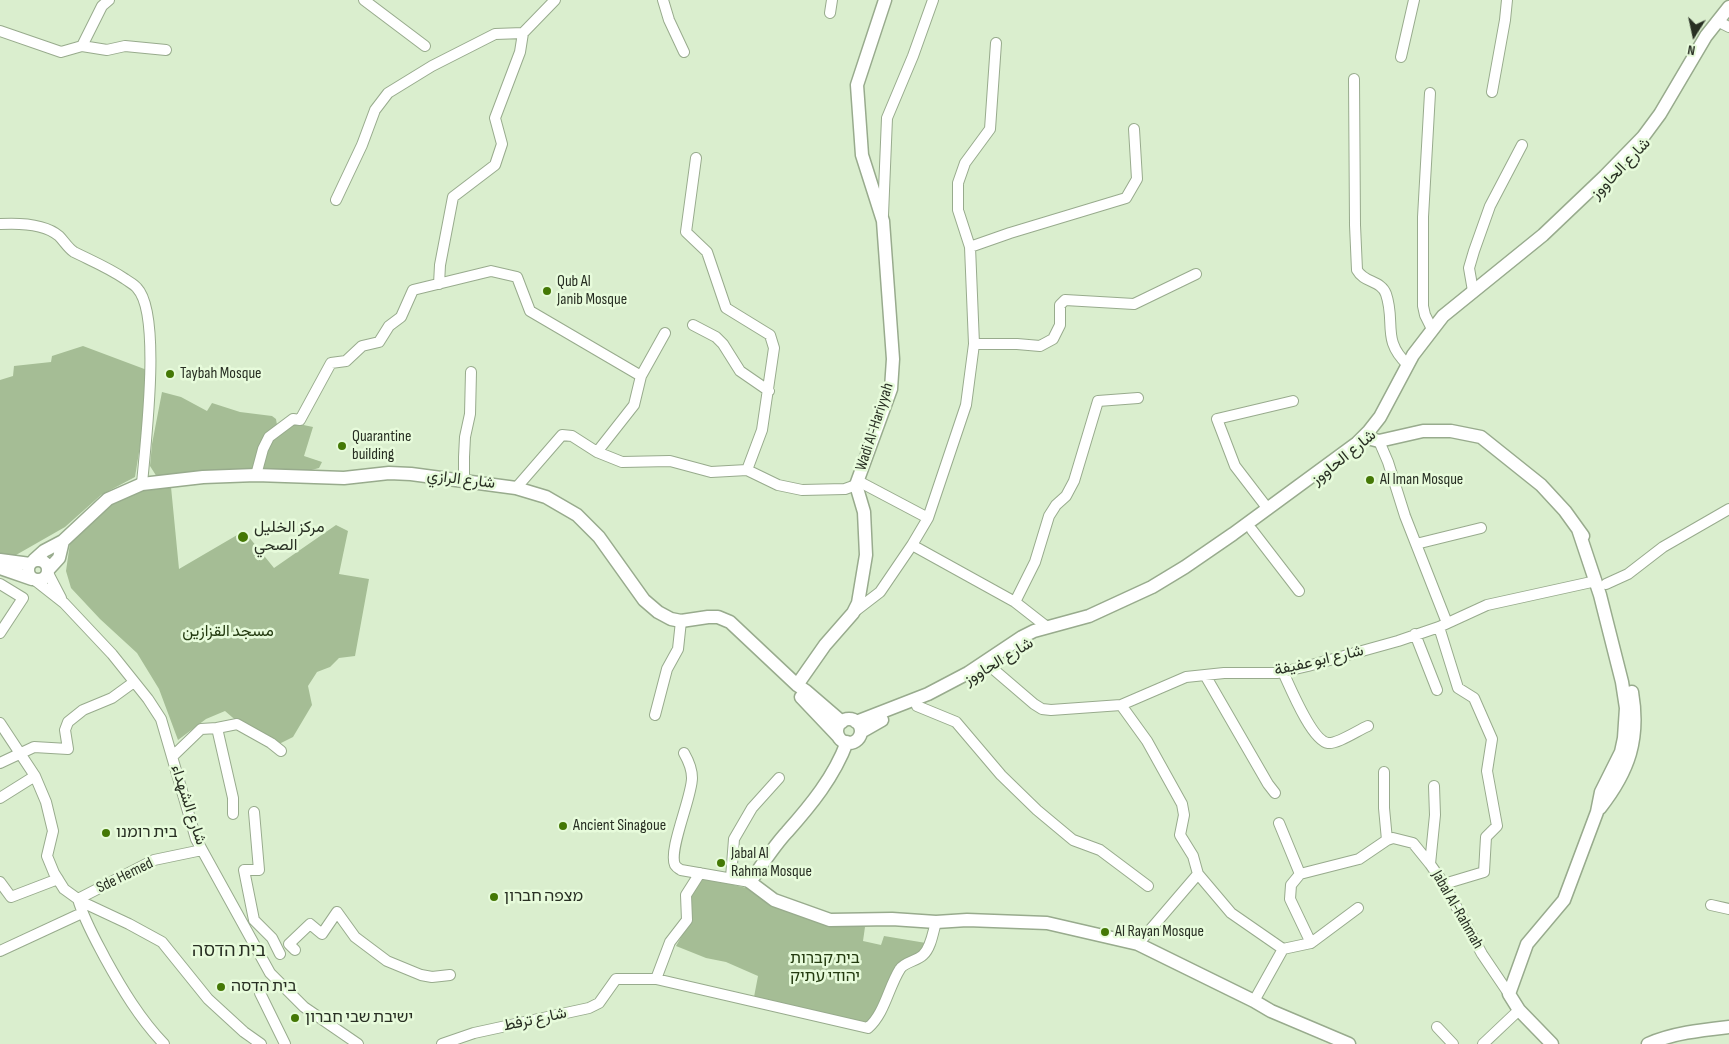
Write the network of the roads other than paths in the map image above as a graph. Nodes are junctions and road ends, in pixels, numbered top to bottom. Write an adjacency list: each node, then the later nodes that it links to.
1 (108, 0): 16 (street)
2 (364, 0): 17 (street)
3 (555, 0): 14 (street)
4 (663, 0): 19 (street)
5 (832, 0): 11 (street)
6 (885, 0): 28 (main road, Wadi Al-Hariyyah)
7 (932, 0): 28 (street)
8 (1414, 0): 20 (street)
9 (1507, 0): 22 (street)
10 (1729, 7): 12 (main road)
11 (830, 13)
12 (1725, 23): 33 (main road); 44 (main road, شارع الحاووز)
13 (0, 31): 16 (street)
14 (523, 33): 27 (street); 32 (street)
15 (996, 43): 30 (street)
16 (82, 46): 18 (street)
17 (425, 46)
18 (166, 50)
19 (684, 52)
20 (1401, 57)
21 (1354, 79): 38 (street)
22 (1492, 92)
23 (1430, 93): 35 (street)
24 (1134, 129): 30 (street)
25 (1522, 146): 33 (street)
26 (696, 158): 41 (street)
27 (336, 200)
28 (883, 221): 49 (main road, Wadi Al-Hariyyah)
29 (0, 224): 50 (street)
30 (970, 247): 37 (street)
31 (1196, 274): 37 (street)
32 (439, 284): 40 (street); 47 (street)
33 (1473, 291): 35 (main road)
34 (693, 325): 41 (street)
35 (1432, 329): 38 (main road)
36 (666, 333): 40 (street)
37 (974, 344): 54 (street)
38 (1408, 365): 44 (main road)
39 (471, 372): 48 (street)
40 (641, 376): 45 (street)
41 (769, 391): 46 (street)
42 (1138, 398): 67 (street)
43 (1293, 401): 52 (street)
44 (1372, 438): 52 (main road); 56 (main road, شارع الحاووز); 58 (street); 64 (main road)
45 (597, 452): 46 (street); 51 (street)
46 (747, 470): 49 (street, Wadi Al-Hariyyah)
47 (256, 475): 48 (main road, شارع الرازي); 50 (main road, شارع الرازي)
48 (464, 480): 51 (main road, شارع الرازي)
49 (857, 483): 54 (street); 69 (main road)
50 (142, 484): 57 (main road, شارع الرازي)
51 (516, 488): 70 (main road, شارع الرازي)
52 (1268, 508): 72 (main road)
53 (1729, 509): 64 (street, شارع ابو عفيفة)
54 (928, 518): 59 (street)
55 (1481, 528): 58 (street)
56 (1252, 530): 66 (street); 75 (main road, شارع الحاووز)
57 (63, 541): 60 (main road, شارع الرازي); 62 (main road, شارع الرازي)
58 (1416, 544): 71 (street)
59 (912, 546): 67 (street); 69 (street)
60 (32, 562): 61 (main road); 62 (main road); 63 (main road)
61 (1, 568): 63 (main road)
62 (48, 572): 63 (main road); 68 (street)
63 (34, 580): 68 (street)
64 (1601, 582): 71 (street, شارع ابو عفيفة); 131 (main road)
65 (0, 584): 73 (street)
66 (1299, 591)
67 (1014, 602): 72 (street)
68 (64, 603): 78 (street, شارع الشهداء)
69 (853, 612): 79 (main road)
70 (682, 622): 79 (main road); 83 (street)
71 (1442, 625): 74 (street, شارع ابو عفيفة); 114 (street)
72 (1047, 628): 87 (main road)
73 (0, 633)
74 (1415, 634): 76 (street, شارع ابو عفيفة); 80 (street)
75 (992, 668): 81 (street, شارع ابو عفيفة); 82 (main road, شارع الحاووز)
76 (1283, 672): 77 (street, شارع ابو عفيفة); 86 (street)
77 (1205, 675): 81 (street, شارع ابو عفيفة); 99 (street)
78 (134, 682): 92 (street); 93 (street, شارع الشهداء)
79 (797, 685): 84 (main road); 89 (main road)
80 (1436, 690)
81 (1121, 704): 108 (street)
82 (917, 706): 87 (main road, شارع الحاووز); 115 (street)
83 (655, 715)
84 (842, 722): 87 (main road); 89 (main road)
85 (0, 723): 92 (street)
86 (1368, 726)
87 (858, 727): 89 (main road)
88 (217, 728): 90 (street); 93 (street); 102 (street)
89 (842, 739): 113 (main road)
90 (281, 751)
91 (684, 752): 107 (street)
92 (21, 754): 94 (street); 96 (street)
93 (173, 756): 105 (street, شارع الشهداء)
94 (0, 764)
95 (1384, 772): 104 (street)
96 (35, 776): 100 (street); 111 (street)
97 (779, 778): 110 (street)
98 (1434, 786): 106 (street)
99 (1275, 793)
100 (0, 798)
101 (254, 812): 127 (street)
102 (233, 814)
103 (1279, 823): 109 (street)
104 (1387, 840): 106 (street, Jabal Al-Rahmah); 109 (street)
105 (202, 850): 116 (street, Sde Hemed); 139 (street, شارع الشهداء)
106 (1430, 864): 114 (street, Jabal Al-Rahmah)
107 (700, 873): 110 (street); 129 (street)
108 (1198, 874): 123 (street); 124 (street)
109 (1300, 874): 122 (street)
110 (731, 878): 113 (street)
111 (58, 879): 112 (street); 116 (street)
112 (0, 882)
113 (750, 882): 121 (main road)
114 (1444, 884): 131 (street, Jabal Al-Rahmah)
115 (1148, 886)
116 (78, 899): 120 (street); 137 (street)
117 (1711, 905): 119 (street)
118 (1358, 908): 122 (street)
119 (1729, 909)
120 (82, 913): 126 (street); 136 (street)
121 (936, 922): 123 (main road); 129 (street)
122 (1312, 943): 124 (street)
123 (1138, 944): 132 (main road)
124 (1283, 949): 132 (street)
125 (295, 950): 128 (street)
126 (0, 951)
127 (280, 954)
128 (450, 975)
129 (656, 979): 140 (street, شارع ترفط)
130 (260, 993): 138 (street)
131 (1509, 994): 133 (main road)
132 (1254, 1001): 141 (main road)
133 (1519, 1010): 143 (street); 144 (main road)
134 (1437, 1027): 142 (street)
135 (1729, 1027): 145 (main road)
136 (164, 1044)
137 (261, 1044)
138 (285, 1044)
139 (358, 1044)
140 (442, 1044)
141 (1349, 1044)
142 (1453, 1044)
143 (1482, 1044)
144 (1552, 1044)
145 (1648, 1044)

